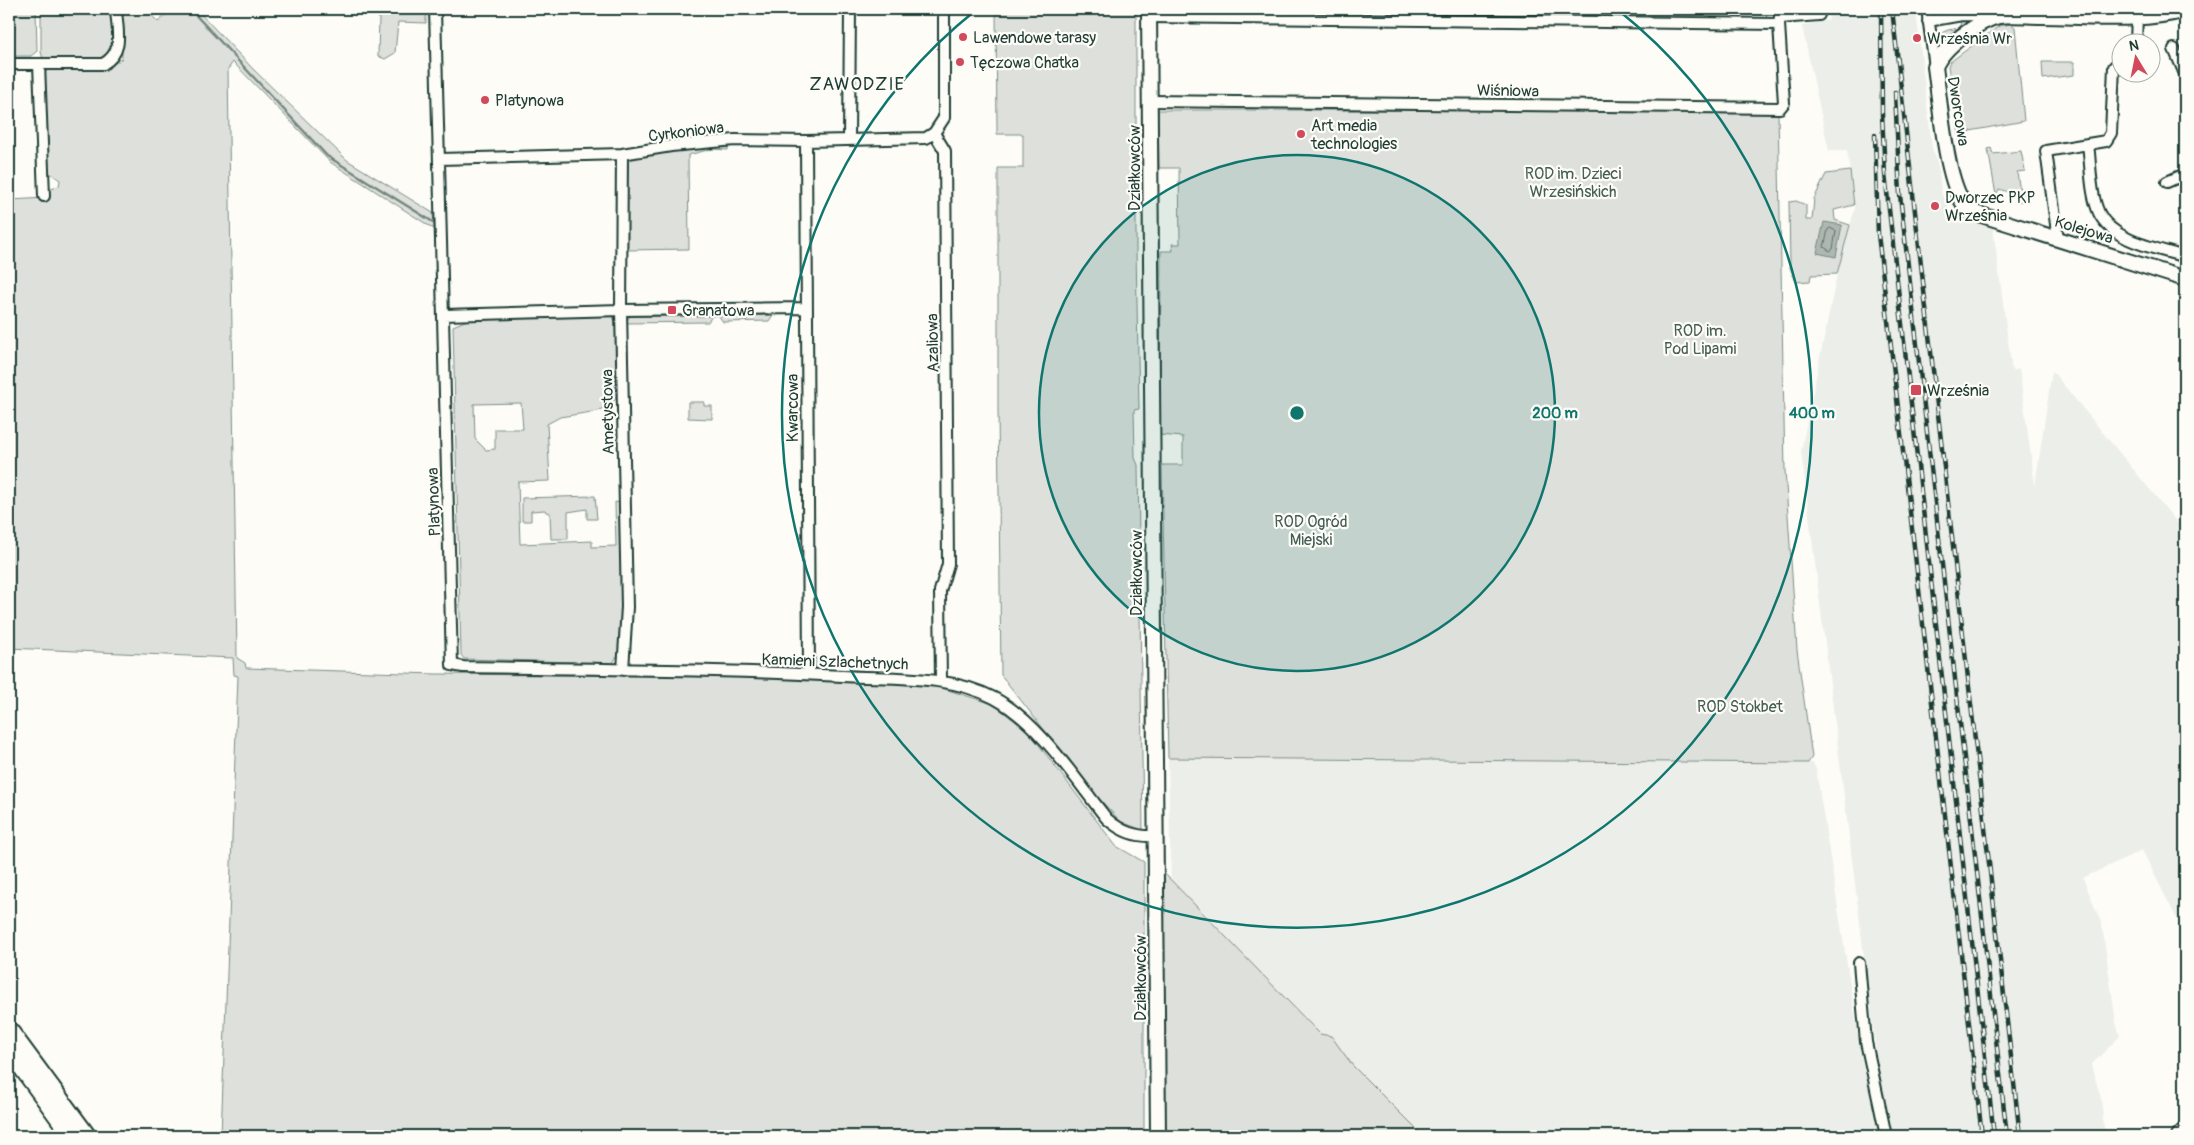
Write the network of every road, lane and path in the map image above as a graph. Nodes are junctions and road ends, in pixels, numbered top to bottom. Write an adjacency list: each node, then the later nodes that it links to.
1 (116, 9): 16 (street)
2 (435, 9): 26 (street, Platynowa)
3 (850, 9): 22 (street)
4 (944, 9): 21 (street)
5 (1927, 9): 12 (street, Dworcowa)
6 (2185, 10): 10 (street)
7 (1149, 13): 11 (street); 20 (street, Działkowców)
8 (1998, 13): 10 (street); 12 (street); 17 (street)
9 (1819, 14): 11 (street)
10 (2137, 16): 13 (street)
11 (1780, 17): 20 (street, Wiśniowa)
12 (1928, 20): 17 (street, Dworcowa)
13 (2136, 32)
14 (2174, 49): 18 (street)
15 (9, 64): 16 (street)
16 (39, 64): 29 (street)
17 (1935, 67): 30 (street, Dworcowa)
18 (2185, 74)
19 (2112, 76): 24 (street)
20 (1151, 101): 41 (street, Działkowców)
21 (934, 133): 22 (street, Cyrkoniowa); 40 (street, Azaliowa)
22 (849, 140): 23 (street, Cyrkoniowa)
23 (806, 142): 25 (street, Cyrkoniowa); 34 (street, Kwarcowa)
24 (2088, 144): 31 (street); 32 (street)
25 (622, 154): 26 (street, Cyrkoniowa); 35 (street, Ametystowa)
26 (440, 159): 36 (street, Platynowa)
27 (2185, 174): 28 (street)
28 (2167, 182)
29 (44, 196)
30 (1972, 212): 31 (street, Kolejowa)
31 (2058, 239): 33 (street, Kolejowa)
32 (2185, 258)
33 (2185, 279)
34 (807, 308): 35 (street); 39 (street, Kwarcowa)
35 (621, 310): 36 (street); 38 (street, Ametystowa)
36 (444, 315): 37 (street, Platynowa)
37 (452, 665): 38 (street, Kamieni Szlachetnych)
38 (623, 670): 39 (street, Kamieni Szlachetnych)
39 (809, 674): 40 (street, Kamieni Szlachetnych)
40 (941, 681): 41 (street, Kamieni Szlachetnych)
41 (1156, 836): 48 (street, Działkowców)
42 (1859, 963): 49 (street)
43 (9, 1029): 47 (main road)
44 (9, 1051): 46 (main road)
45 (2185, 1127): 50 (street)
46 (71, 1136)
47 (88, 1136)
48 (1158, 1136)
49 (1886, 1136)
50 (2176, 1136)

